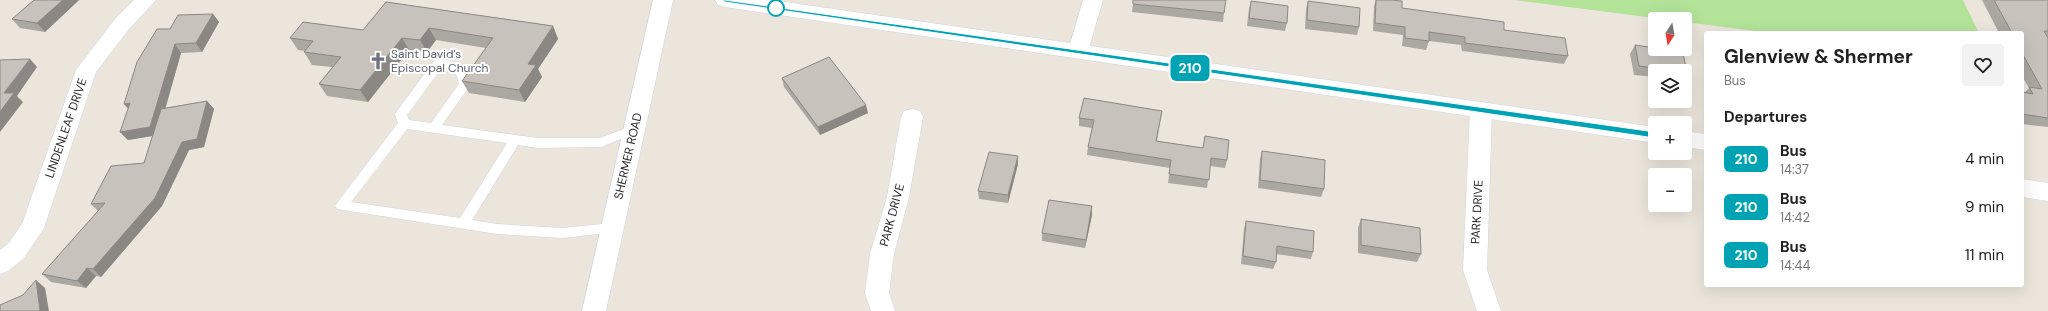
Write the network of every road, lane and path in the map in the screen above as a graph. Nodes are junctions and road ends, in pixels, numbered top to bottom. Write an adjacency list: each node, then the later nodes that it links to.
1 (146, 0): 20 (main road, LINDENLEAF DRIVE)
2 (663, 0): 11 (main road, SHERMER ROAD)
3 (725, 0): 5 (main road)
4 (1094, 0): 6 (main road)
5 (774, 4): 6 (main road)
6 (1078, 51): 7 (main road)
7 (1481, 110): 12 (main road); 23 (main road, PARK DRIVE)
8 (912, 118): 22 (main road, PARK DRIVE)
9 (404, 124): 10 (lane); 10 (lane); 18 (lane)
10 (434, 128): 13 (lane)
11 (634, 129): 13 (lane); 19 (main road, SHERMER ROAD)
12 (1648, 134)
13 (515, 140): 18 (lane)
14 (1692, 140): 15 (main road)
15 (1704, 142)
16 (2024, 188): 17 (main road)
17 (2048, 192)
18 (463, 224): 19 (lane)
19 (612, 228): 21 (main road, SHERMER ROAD)
20 (0, 264)
21 (594, 311)
22 (883, 311)
23 (1489, 311)

